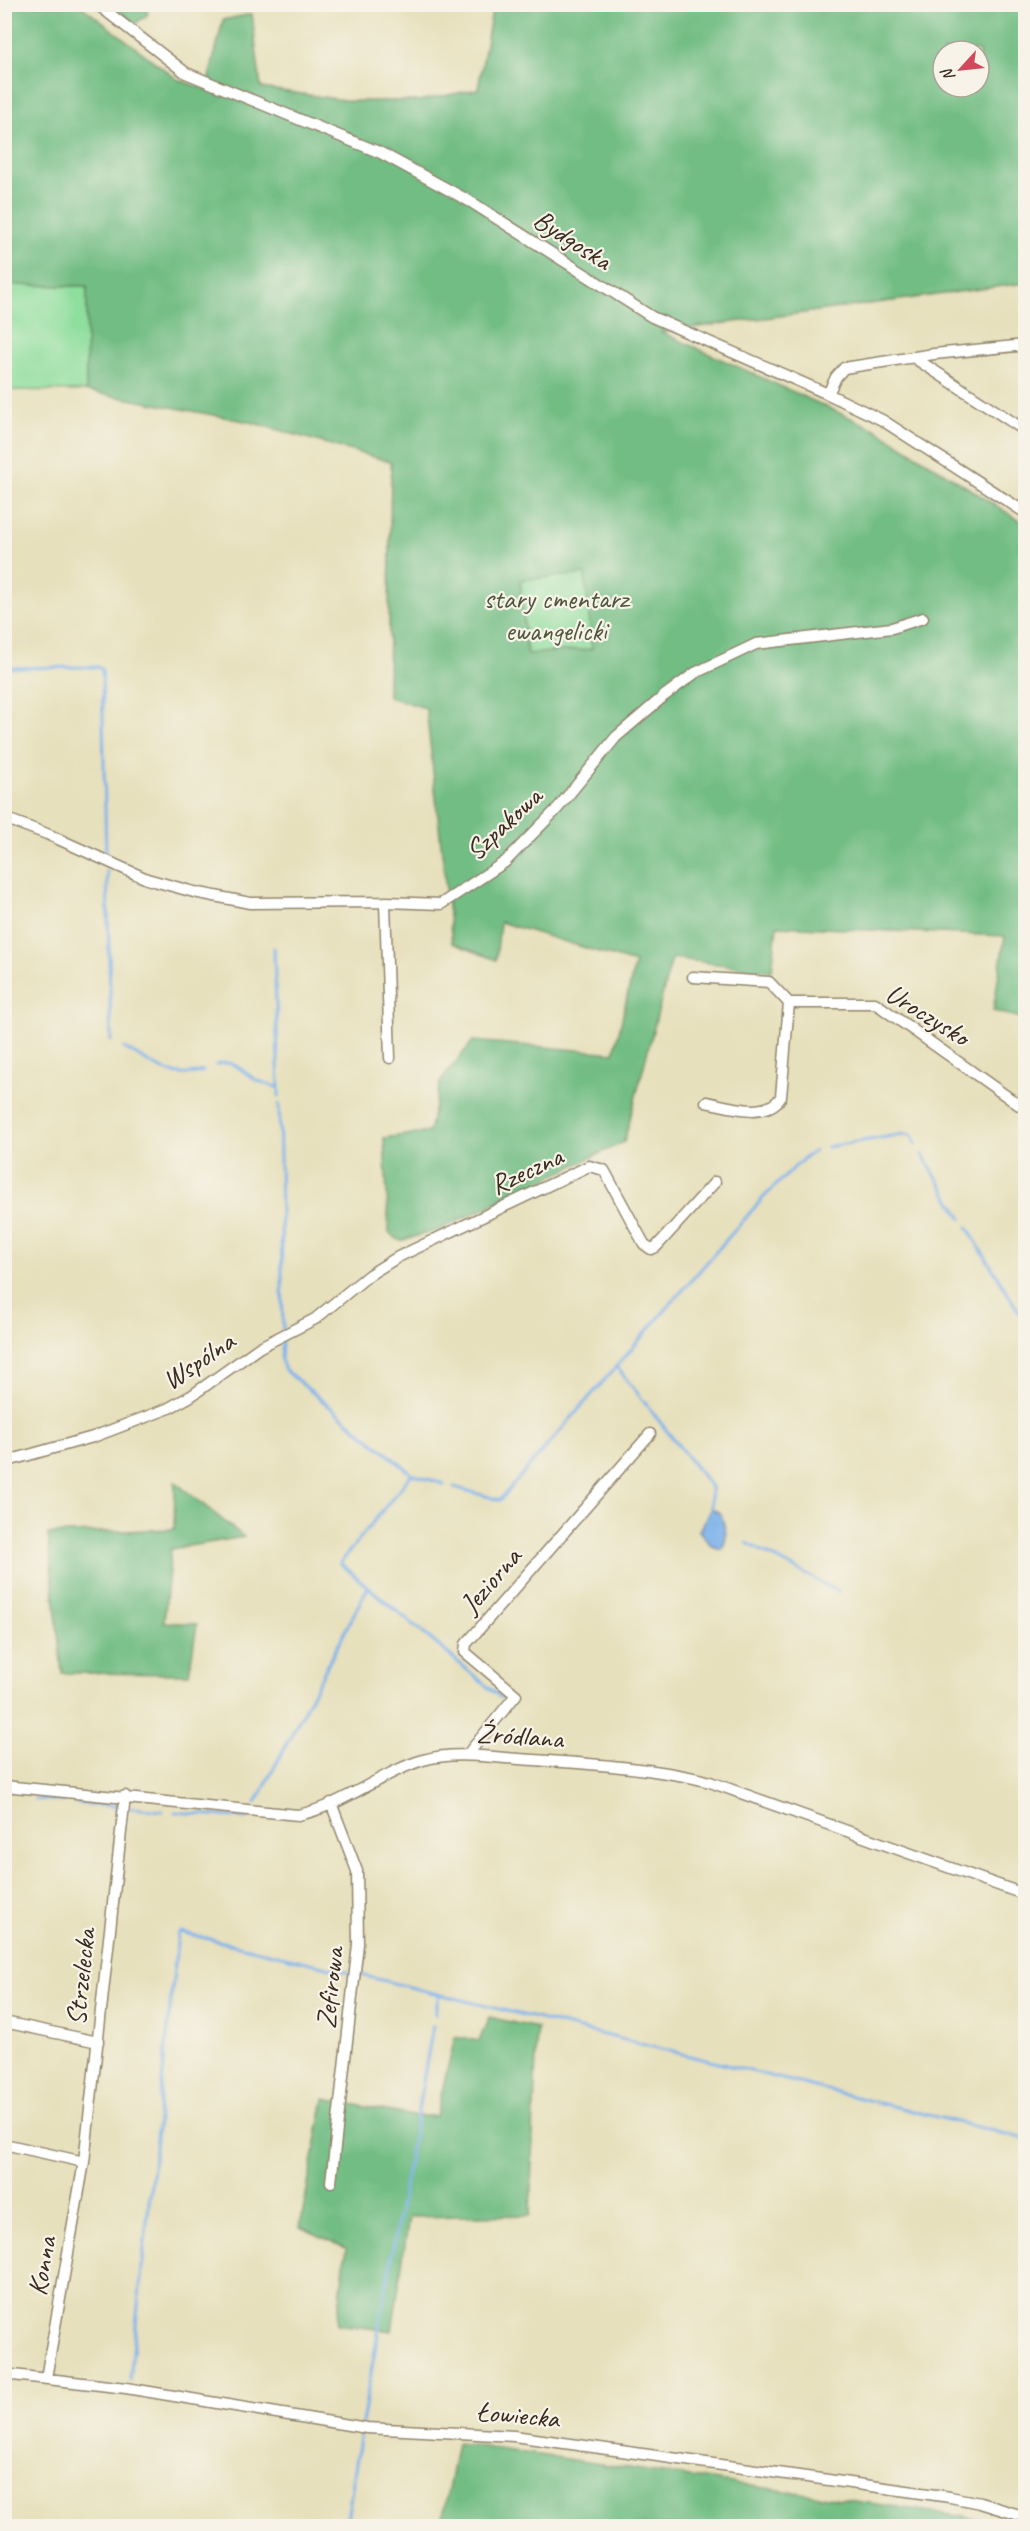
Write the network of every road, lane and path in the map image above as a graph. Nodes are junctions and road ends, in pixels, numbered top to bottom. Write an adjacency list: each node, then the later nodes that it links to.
1 (97, 4): 4 (street, Bydgoska)
2 (1026, 345): 3 (street)
3 (913, 357): 4 (street); 5 (street)
4 (828, 394): 6 (street, Bydgoska)
5 (1026, 431)
6 (1026, 513)
7 (923, 618): 9 (street, Szpakowa)
8 (4, 818): 9 (street, Szpakowa)
9 (385, 902): 12 (street)
10 (693, 977): 11 (street)
11 (789, 1003): 13 (street); 14 (street, Uroczysko)
12 (390, 1058)
13 (706, 1102)
14 (1026, 1105)
15 (715, 1182): 16 (street, Rzeczna)
16 (398, 1257): 18 (street, Wspólna)
17 (650, 1434): 19 (street, Jeziorna)
18 (4, 1462)
19 (467, 1755): 22 (street, Źródlana); 23 (street, Źródlana)
20 (4, 1786): 21 (street, Źródlana)
21 (125, 1796): 22 (street, Źródlana); 25 (street, Strzelecka)
22 (331, 1803): 28 (street, Zefirowa)
23 (1026, 1895)
24 (4, 2022): 25 (street)
25 (98, 2042): 27 (street, Strzelecka)
26 (4, 2144): 27 (street)
27 (84, 2162): 30 (street, Konna)
28 (331, 2182)
29 (4, 2374): 30 (street, Łowiecka)
30 (46, 2378): 31 (street, Łowiecka)
31 (1026, 2517)

